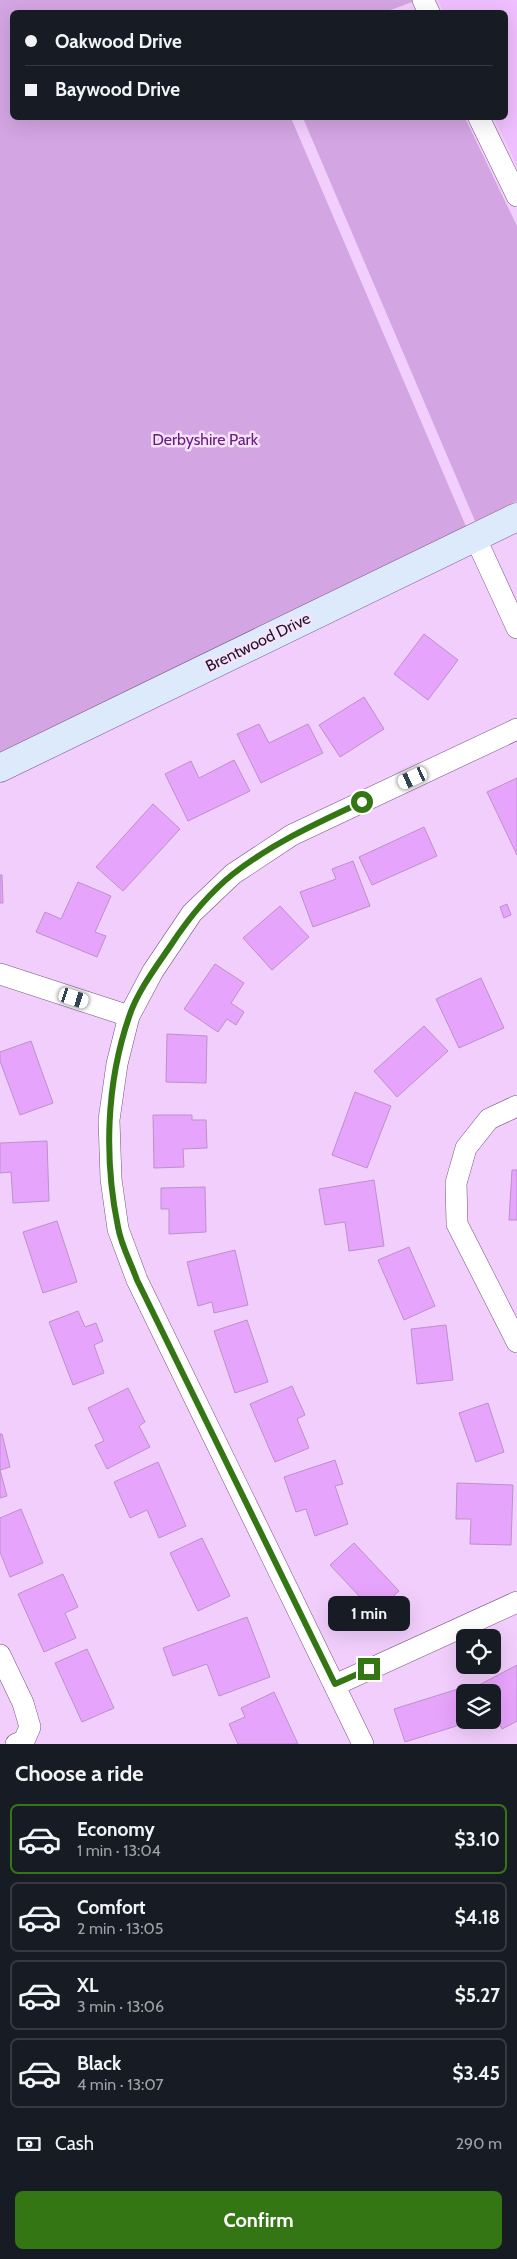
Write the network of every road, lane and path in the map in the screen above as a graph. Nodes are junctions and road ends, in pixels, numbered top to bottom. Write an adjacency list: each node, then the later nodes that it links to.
1 (480, 120): 2 (street)
2 (517, 196)
3 (517, 517): 4 (street, Brentwood Drive)
4 (475, 537): 5 (street); 7 (street, Brentwood Drive)
5 (517, 628)
6 (517, 728): 9 (street)
7 (0, 768)
8 (0, 974): 9 (street)
9 (129, 1016): 14 (street)
10 (517, 1106): 11 (street)
11 (517, 1342)
12 (517, 1602): 14 (street)
13 (0, 1655): 15 (street)
14 (335, 1684): 16 (street)
15 (16, 1744)
16 (363, 1744)

